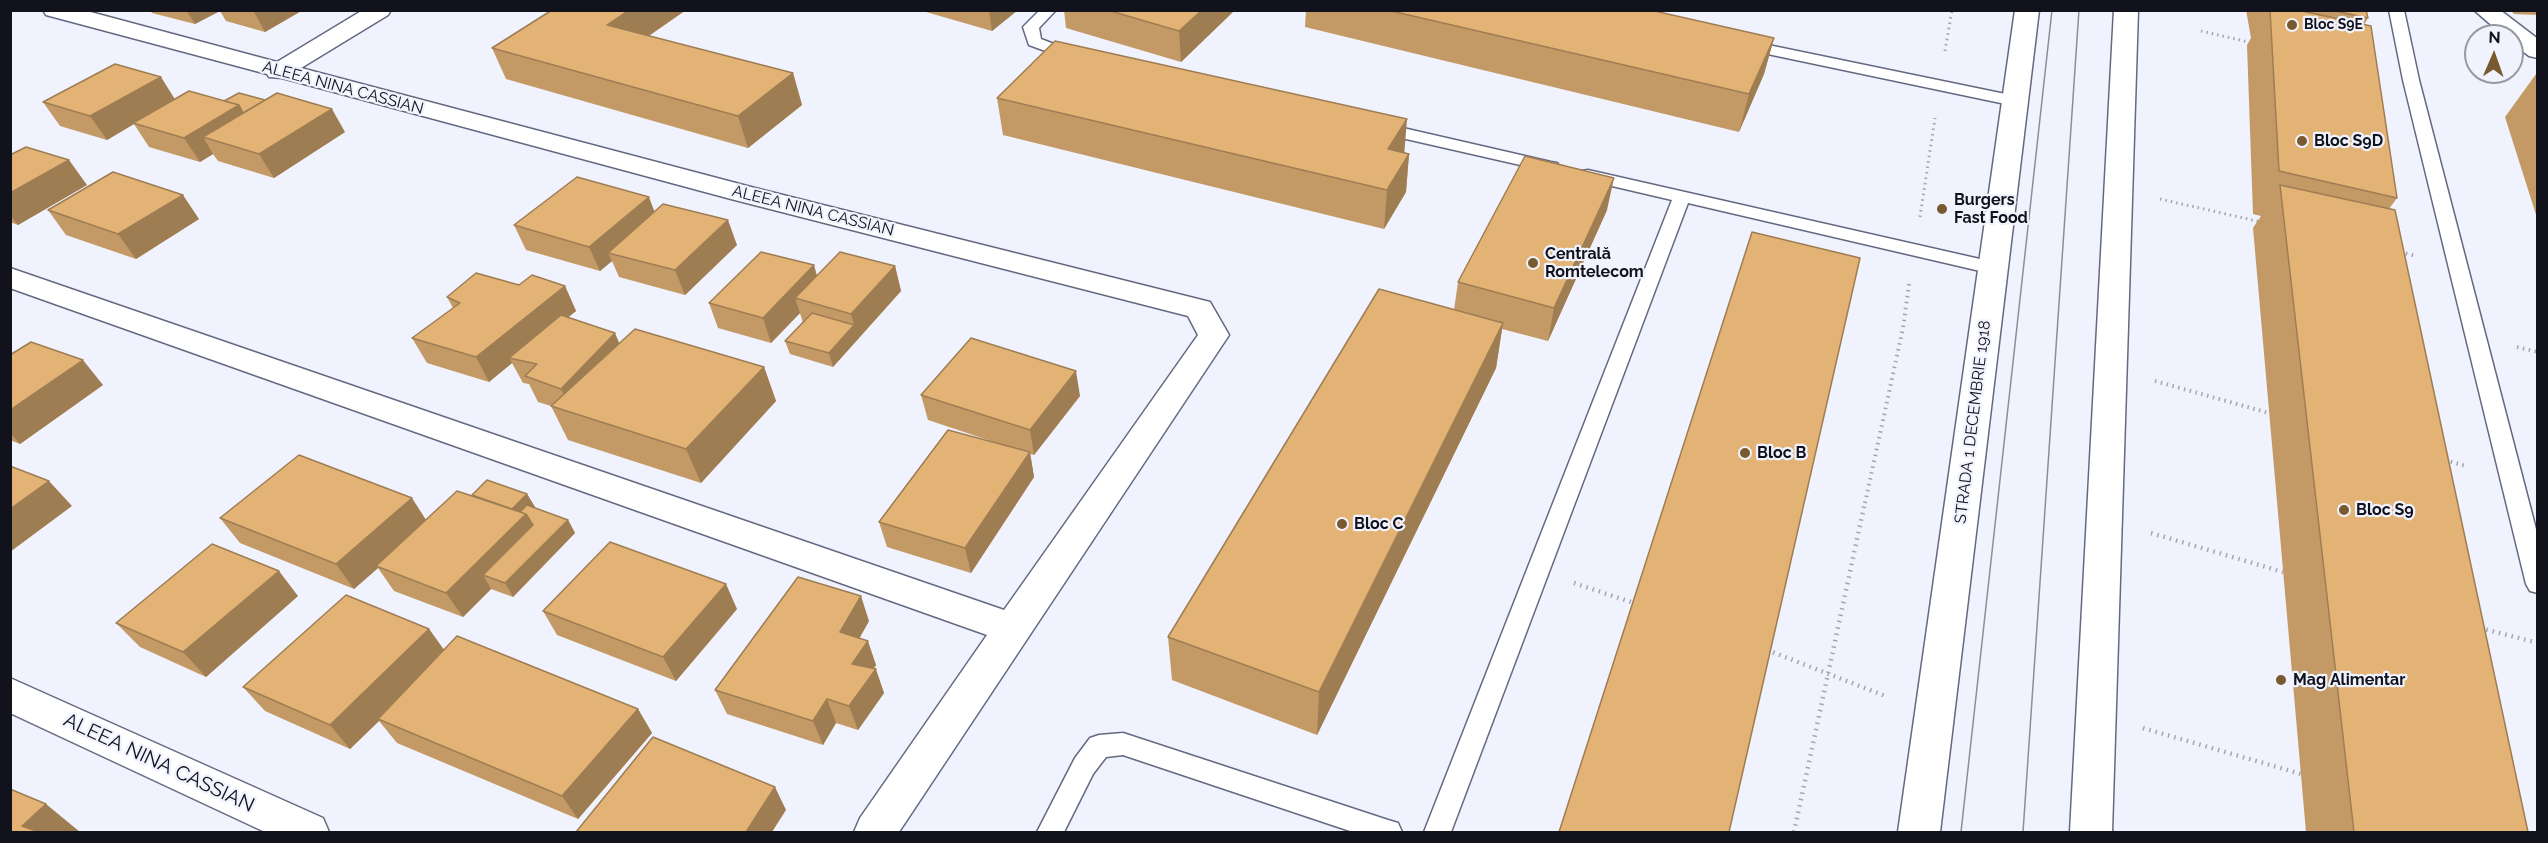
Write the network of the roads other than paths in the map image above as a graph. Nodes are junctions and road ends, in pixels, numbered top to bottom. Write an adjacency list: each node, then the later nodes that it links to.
1 (54, 10): 11 (street, ALEEA NINA CASSIAN)
2 (380, 10): 11 (street)
3 (1049, 10): 10 (lane)
4 (2027, 10): 12 (street, STRADA 1 DECEMBRIE 1918)
5 (2126, 10): 26 (street)
6 (2396, 10): 17 (lane)
7 (2485, 10): 9 (street)
8 (1732, 43): 12 (lane)
9 (2537, 50)
10 (1097, 62)
11 (278, 72): 18 (street, ALEEA NINA CASSIAN)
12 (2015, 101): 15 (street, STRADA 1 DECEMBRIE 1918)
13 (1366, 124): 14 (lane)
14 (1682, 197): 15 (lane); 24 (lane)
15 (1994, 268): 25 (street, STRADA 1 DECEMBRIE 1918)
16 (10, 277): 18 (street)
17 (2538, 584)
18 (1012, 628): 21 (street, ALEEA NINA CASSIAN)
19 (10, 694): 20 (street, ALEEA NINA CASSIAN)
20 (308, 832)
21 (875, 832)
22 (1050, 832): 23 (lane)
23 (1388, 832)
24 (1437, 832)
25 (1919, 832)
26 (2091, 832)

